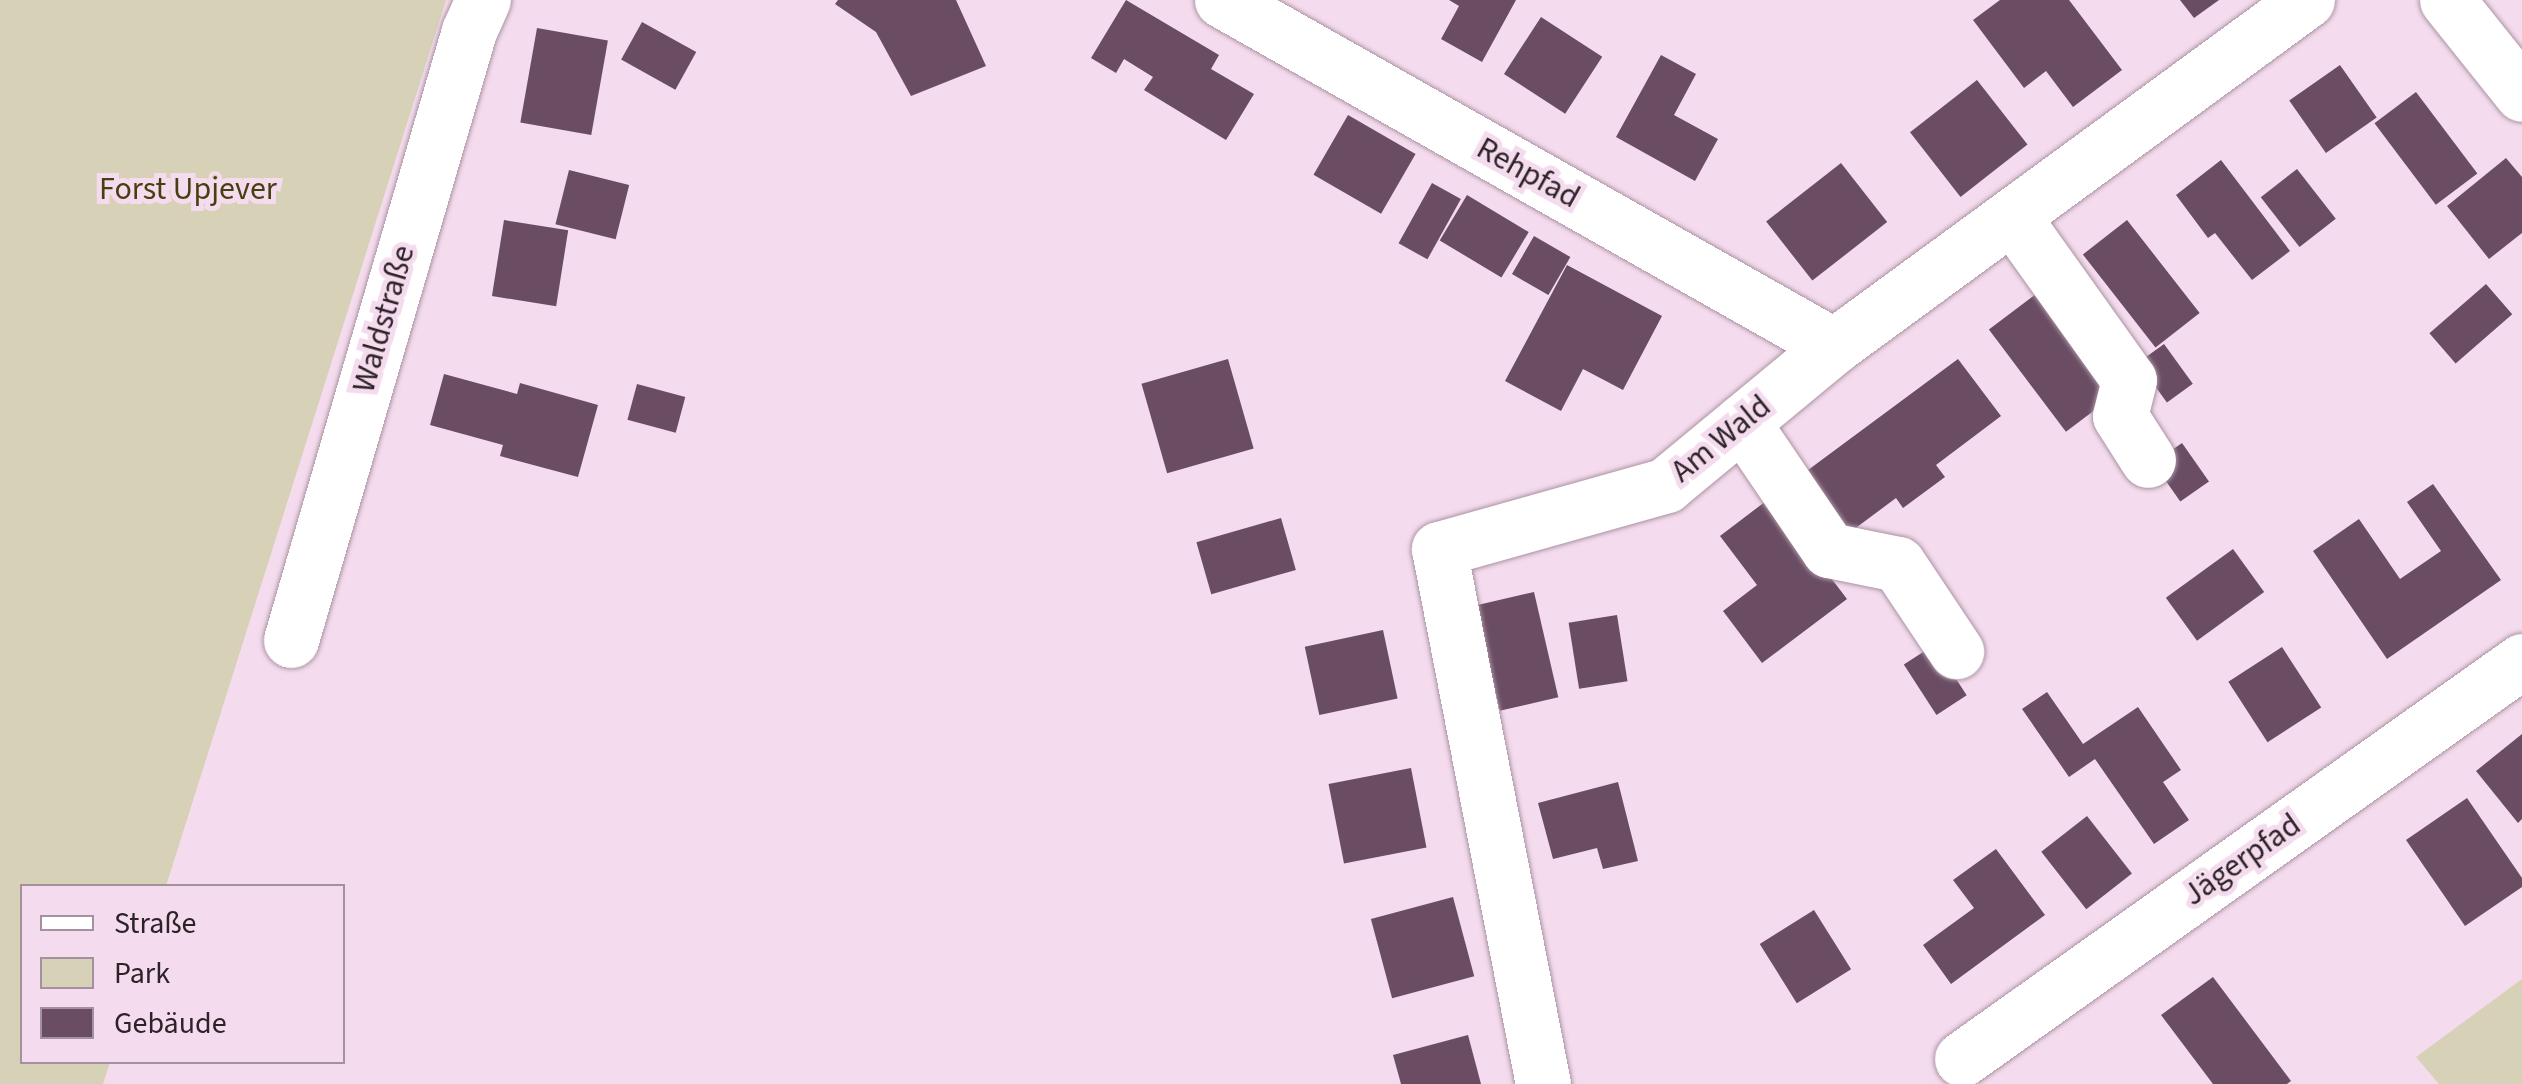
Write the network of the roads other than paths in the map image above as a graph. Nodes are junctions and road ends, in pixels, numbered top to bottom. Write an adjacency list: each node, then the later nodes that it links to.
1 (483, 0): 10 (street, Waldstraße)
2 (1222, 0): 7 (street, Rehpfad)
3 (2307, 0): 6 (street, Am Wald)
4 (2448, 0): 5 (street)
5 (2522, 94)
6 (2012, 216): 7 (street, Am Wald); 9 (street)
7 (1834, 346): 8 (street, Am Wald)
8 (1742, 422): 11 (street); 14 (street, Am Wald)
9 (2148, 460)
10 (290, 640)
11 (1956, 651)
12 (2522, 661): 13 (street, Jägerpfad)
13 (1962, 1059)
14 (1543, 1084)

